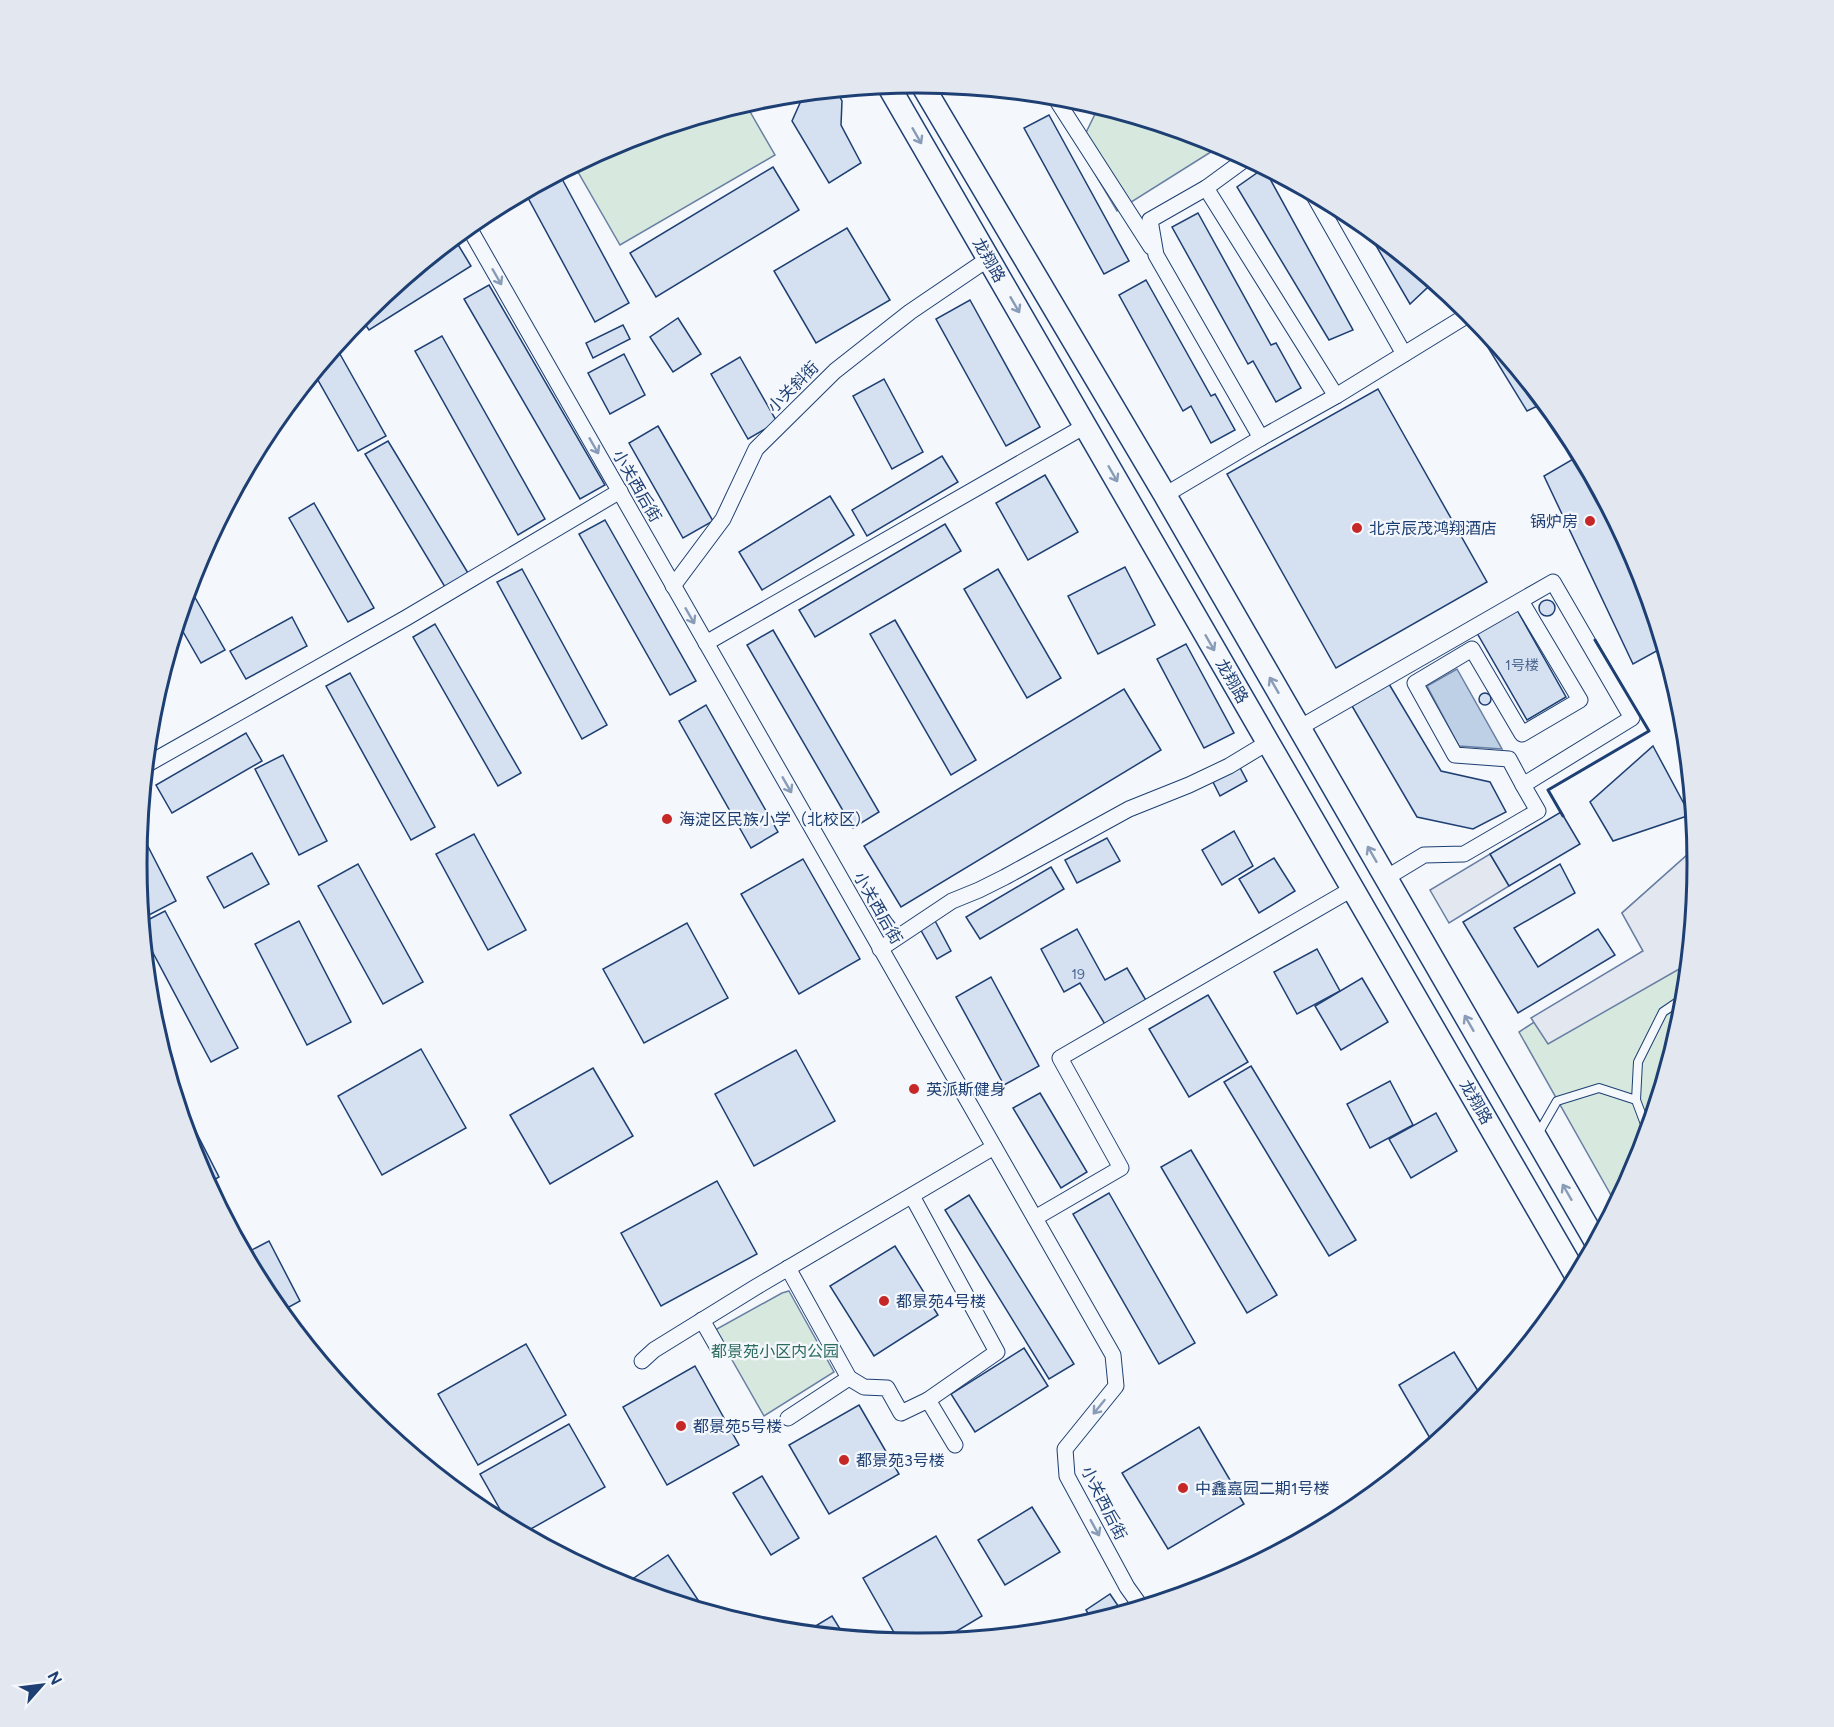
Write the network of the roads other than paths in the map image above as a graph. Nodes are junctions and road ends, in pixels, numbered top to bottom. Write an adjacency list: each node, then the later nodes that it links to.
1 (927, 93): 16 (street, 龙翔路)
2 (893, 94): 9 (street, 龙翔路, one-way to 9)
3 (1061, 107): 8 (street)
4 (1239, 164): 5 (street)
5 (1206, 188): 8 (street); 12 (street)
6 (1321, 208): 11 (street)
7 (473, 234): 15 (street, 小关西后街, one-way to 15)
8 (1155, 255): 14 (street)
9 (988, 259): 13 (street, 龙翔路, one-way to 13); 17 (street, 小关斜街)
10 (1462, 319): 11 (street)
11 (1404, 354): 12 (street)
12 (1336, 396): 14 (street)
13 (1085, 426): 19 (street); 23 (street, 龙翔路, one-way to 23)
14 (1260, 438): 16 (street)
15 (620, 491): 17 (street, 小关西后街); 24 (street)
16 (1165, 495): 22 (street, 龙翔路, one-way to 16)
17 (673, 586): 19 (street, 小关西后街, one-way to 19)
18 (1521, 601): 20 (street); 26 (street); 26 (street)
19 (706, 642): 29 (street, 小关西后街, one-way to 29)
20 (1392, 675): 21 (street); 22 (street)
21 (1407, 682)
22 (1299, 728): 27 (street, 龙翔路, one-way to 22)
23 (1267, 742): 28 (street, 龙翔路); 29 (street)
24 (153, 761)
25 (1524, 768): 26 (street)
26 (1523, 785): 27 (street)
27 (1386, 878): 33 (street, 龙翔路, one-way to 27)
28 (1352, 889): 36 (street); 39 (street, 龙翔路)
29 (880, 949): 34 (street, 小关西后街)
30 (1675, 1004): 31 (lane)
31 (1636, 1100): 32 (lane); 33 (lane)
32 (1643, 1122)
33 (1536, 1138): 37 (street, 龙翔路, one-way to 33)
34 (994, 1147): 35 (street); 36 (street, 小关西后街)
35 (912, 1196): 38 (street); 44 (street)
36 (1035, 1218): 47 (street, 小关西后街, one-way to 47)
37 (1592, 1235)
38 (788, 1268): 40 (street); 43 (street)
39 (1572, 1269)
40 (702, 1320): 41 (street); 42 (street)
41 (718, 1348)
42 (642, 1361)
43 (849, 1378): 44 (street); 45 (street)
44 (928, 1400): 46 (street)
45 (788, 1418)
46 (955, 1445)
47 (1137, 1601)

